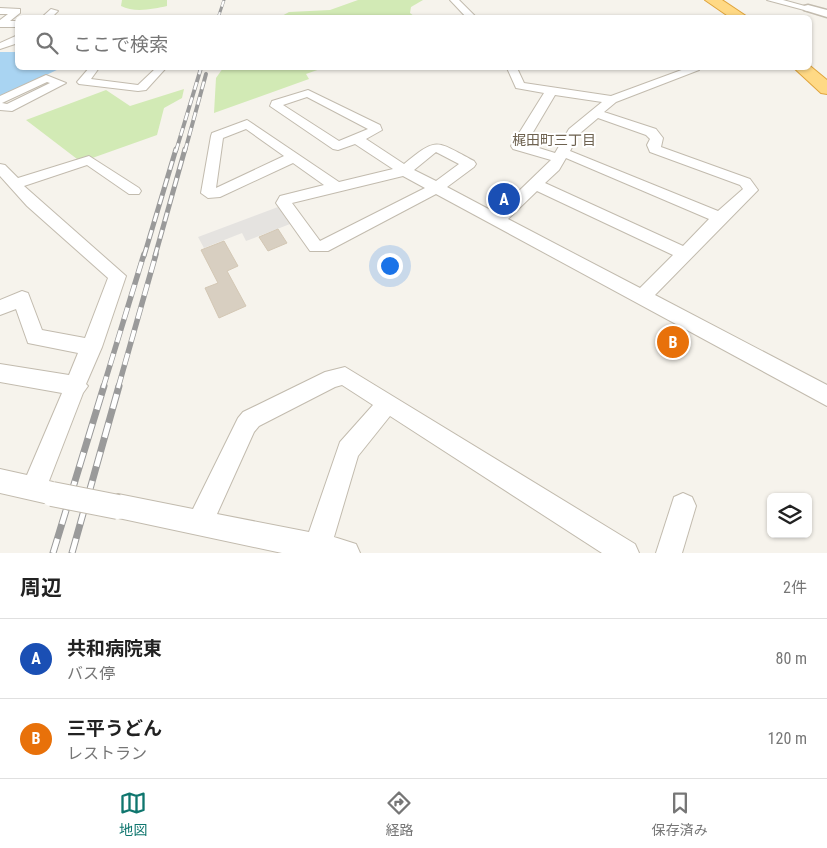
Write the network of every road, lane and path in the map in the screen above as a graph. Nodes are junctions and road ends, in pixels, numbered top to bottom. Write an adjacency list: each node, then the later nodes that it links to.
1 (454, 0): 9 (street)
2 (712, 0): 10 (highway)
3 (771, 0): 4 (street)
4 (808, 8): 7 (street)
5 (0, 11): 11 (street)
6 (54, 11): 8 (street)
7 (827, 14)
8 (49, 15)
9 (470, 15)
10 (737, 15)
11 (15, 24)
12 (15, 40): 13 (street)
13 (0, 46)
14 (15, 49): 15 (street)
15 (0, 50)
16 (92, 70): 17 (street)
17 (158, 70)
18 (513, 70): 22 (street)
19 (690, 70): 24 (street)
20 (804, 70): 21 (highway)
21 (827, 88)
22 (551, 90): 24 (street); 28 (street)
23 (0, 100): 25 (street)
24 (612, 100): 26 (street)
25 (0, 106)
26 (597, 114): 28 (street); 37 (street)
27 (356, 139): 27 (street); 31 (street)
28 (560, 155): 33 (street); 37 (street)
29 (294, 157): 29 (street); 34 (street)
30 (0, 168): 32 (street)
31 (405, 171): 34 (street); 35 (street); 35 (street)
32 (15, 184): 36 (street); 42 (street)
33 (537, 185): 38 (street); 39 (street)
34 (336, 188): 35 (street)
35 (436, 188): 38 (street)
36 (134, 191)
37 (720, 218): 39 (street)
38 (496, 221): 40 (street)
39 (686, 254): 40 (street)
40 (642, 297): 45 (street)
41 (0, 308): 42 (street)
42 (92, 347): 44 (street)
43 (0, 373): 44 (street)
44 (77, 386): 48 (street)
45 (827, 396)
46 (388, 403): 50 (street); 51 (street); 53 (street)
47 (0, 481): 48 (street)
48 (43, 491): 50 (street, bridge)
49 (683, 506): 54 (street)
50 (200, 523): 51 (street)
51 (317, 550): 52 (street)
52 (347, 553)
53 (626, 553)
54 (669, 553)

